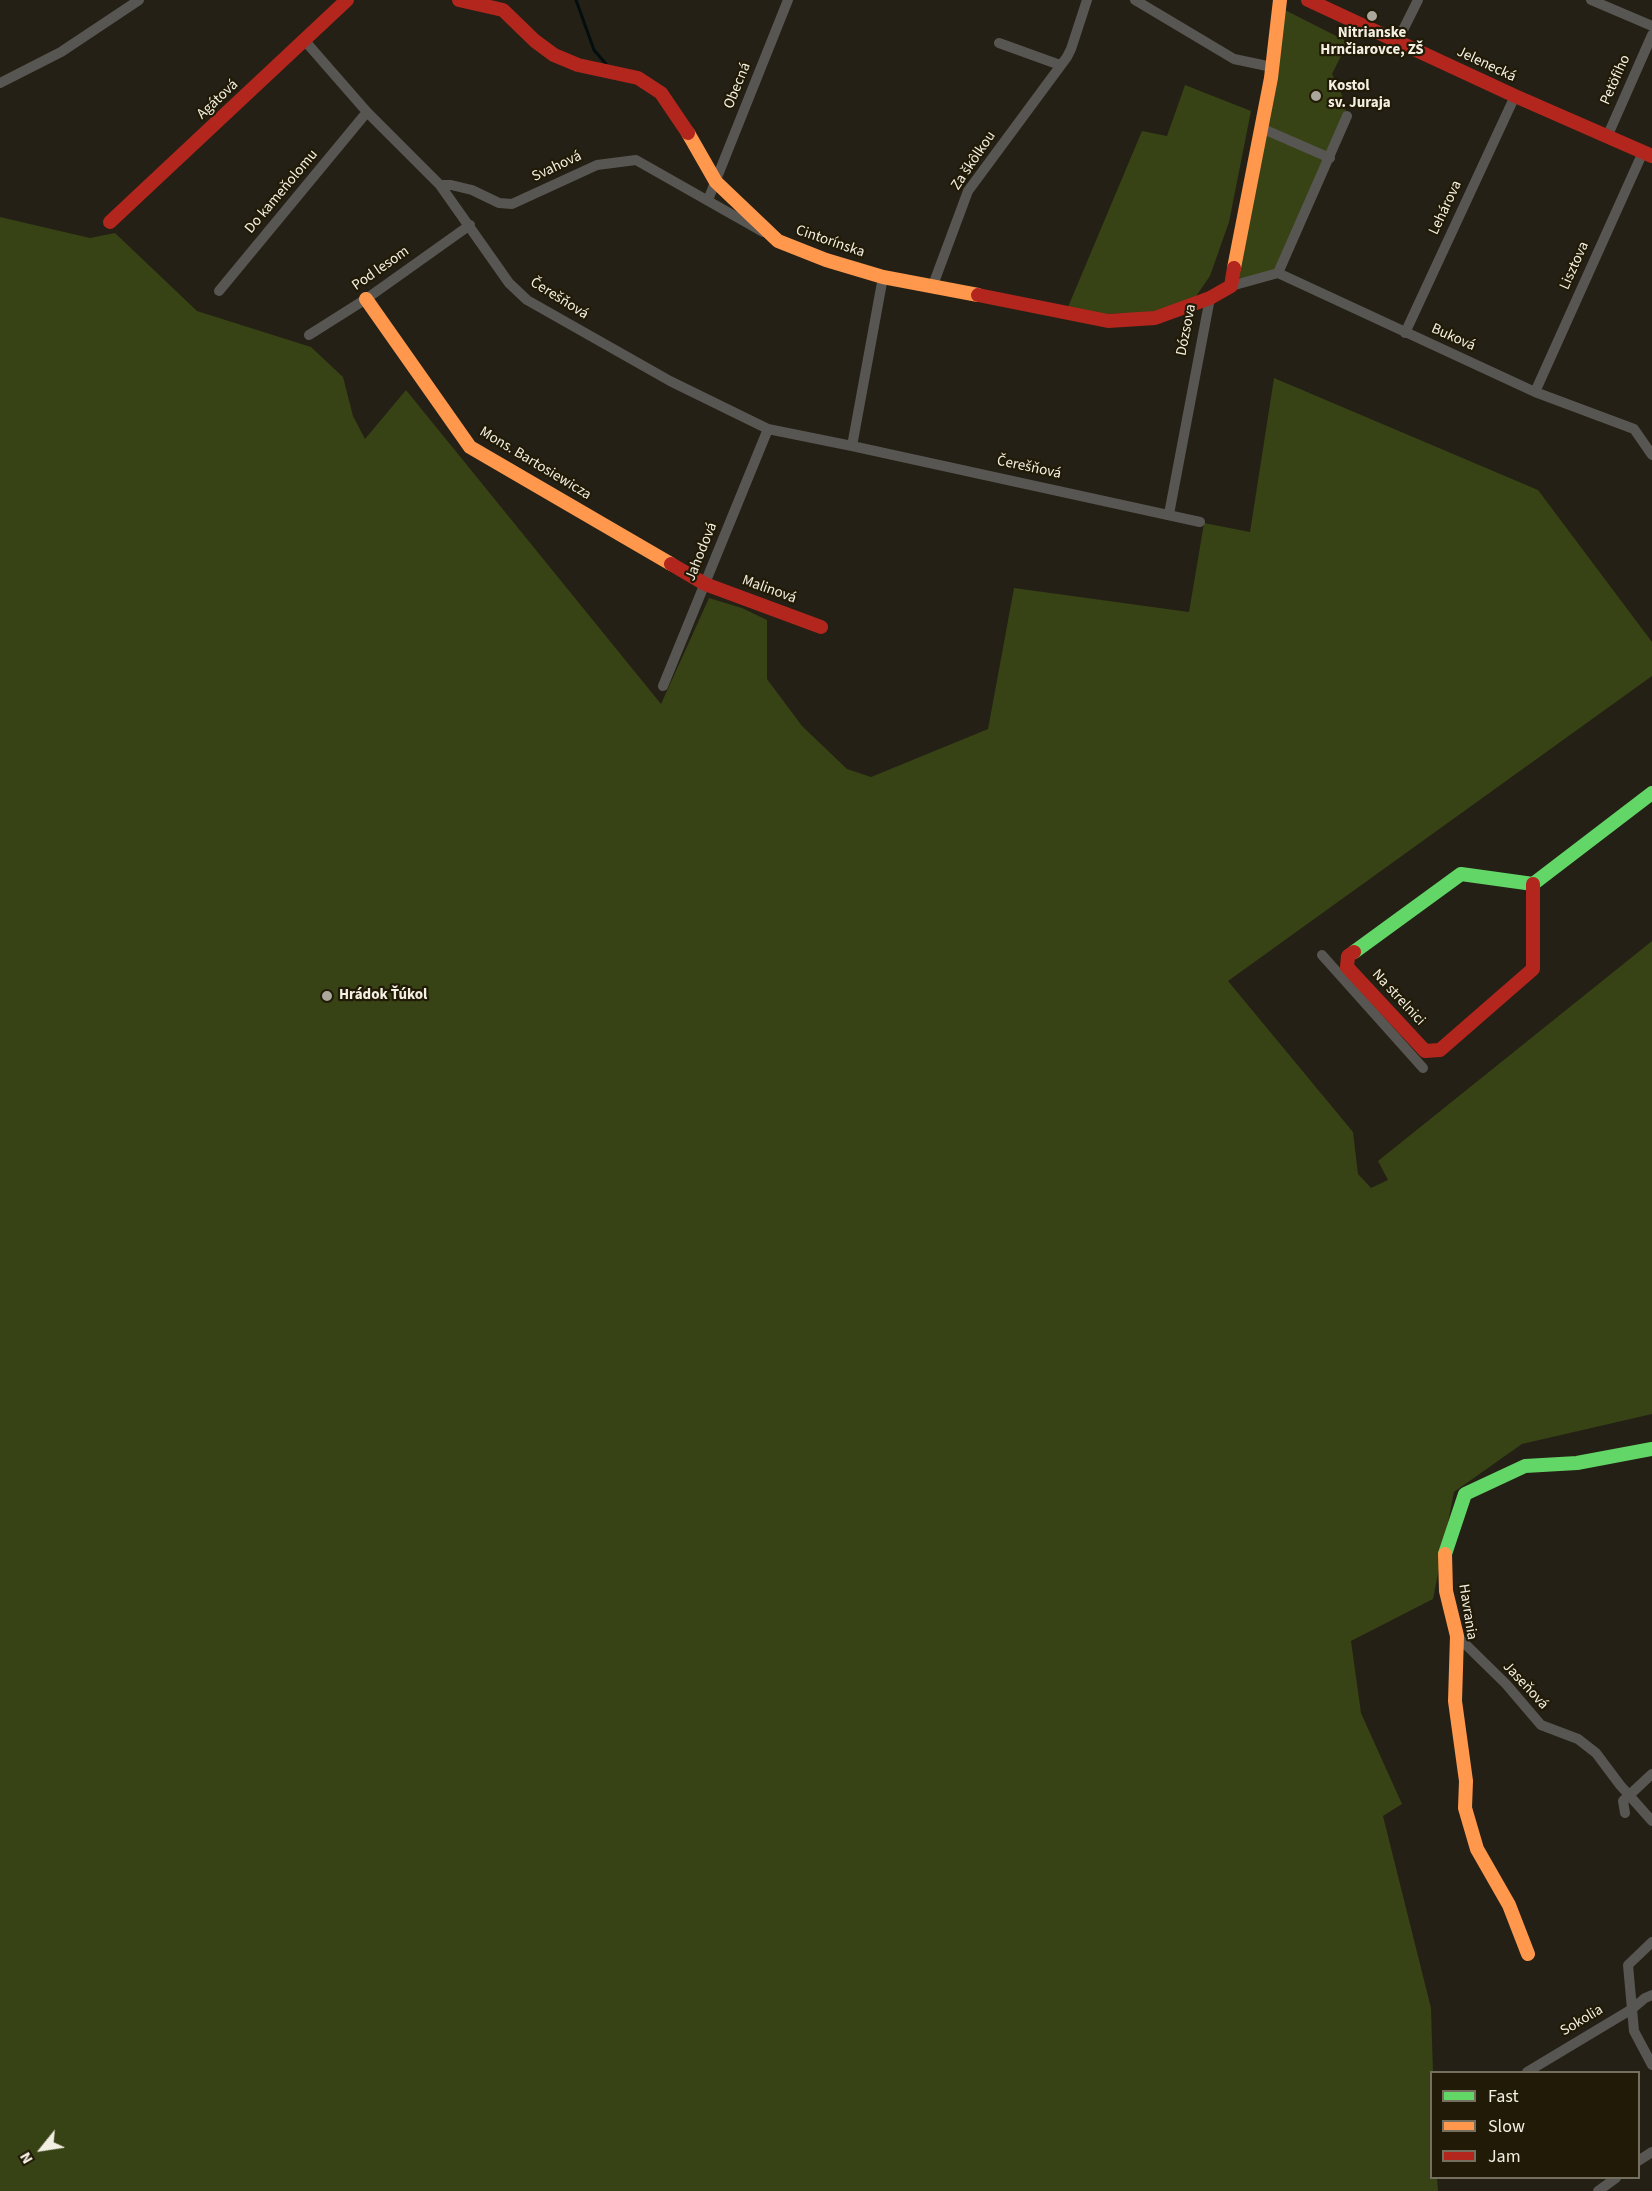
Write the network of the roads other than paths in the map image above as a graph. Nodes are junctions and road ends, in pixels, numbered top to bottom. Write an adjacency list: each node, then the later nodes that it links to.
1 (139, 0): 18 (street)
2 (347, 0): 13 (street, Agátová)
3 (459, 0): 26 (street, Cintorínska)
4 (788, 0): 26 (street, Obecná)
5 (1135, 0): 17 (street)
6 (1280, 0): 17 (street)
7 (1308, 0): 14 (street, Jelenecká)
8 (1418, 0): 14 (street)
9 (1591, 0): 11 (street)
10 (1084, 1): 16 (street, Za škôlkou)
11 (1652, 26)
12 (1652, 36): 23 (street, Petöfiho)
13 (304, 41): 20 (street, Čerešňová); 29 (street, Agátová)
14 (1397, 42): 19 (street, Jelenecká)
15 (999, 43): 16 (street)
16 (1060, 65): 34 (street, Za škôlkou)
17 (1272, 67): 22 (street)
18 (0, 83)
19 (1515, 96): 23 (street, Jelenecká); 39 (street, Lehárova)
20 (367, 112): 27 (street, Čerešňová); 36 (street, Do kameňolomu)
21 (1347, 116): 25 (street)
22 (1261, 128): 25 (street); 35 (street)
23 (1607, 137): 24 (street, Jelenecká)
24 (1648, 154): 41 (street, Lisztova)
25 (1330, 158): 32 (street)
26 (716, 182): 28 (street, Obecná); 31 (street, Cintorínska)
27 (440, 185): 28 (street, Svahová); 30 (street, Čerešňová)
28 (708, 200): 31 (street, Svahová)
29 (110, 222)
30 (470, 225): 38 (street, Pod lesom); 42 (street, Čerešňová)
31 (778, 241): 33 (street, Cintorínska)
32 (1278, 273): 35 (street); 39 (street, Buková)
33 (883, 277): 34 (street, Cintorínska); 43 (street)
34 (933, 285): 37 (street, Cintorínska)
35 (1231, 286): 37 (street, Dózsova)
36 (219, 291)
37 (1210, 298): 45 (street, Dózsova)
38 (366, 299): 40 (street, Pod lesom); 47 (street, Mons. Bartosiewicza)
39 (1405, 333): 41 (street, Buková)
40 (309, 335)
41 (1535, 392): 44 (street, Buková)
42 (768, 429): 43 (street, Čerešňová); 47 (street, Jahodová)
43 (852, 446): 45 (street, Čerešňová)
44 (1652, 455)
45 (1169, 514): 46 (street, Čerešňová)
46 (1200, 522)
47 (705, 584): 48 (street, Malinová); 49 (street, Jahodová)
48 (821, 627)
49 (663, 686)
50 (1652, 793): 51 (street)
51 (1533, 884): 53 (street, Na strelnici); 54 (street, Na strelnici)
52 (1322, 955): 53 (street)
53 (1361, 990): 54 (street, Na strelnici)
54 (1399, 1032): 55 (street)
55 (1423, 1068)
56 (1652, 1449): 57 (street, Havrania)
57 (1457, 1636): 59 (street, Jaseňová); 63 (street, Havrania)
58 (1652, 1774): 59 (street)
59 (1629, 1794): 60 (street); 61 (street, Jaseňová)
60 (1625, 1813)
61 (1652, 1821)
62 (1652, 1942): 65 (street)
63 (1528, 1954)
64 (1652, 1995): 65 (street, Sokolia)
65 (1632, 2009): 66 (street); 67 (street, Sokolia)
66 (1652, 2065)
67 (1530, 2071)
68 (1616, 2179): 69 (street)
69 (1598, 2191)

